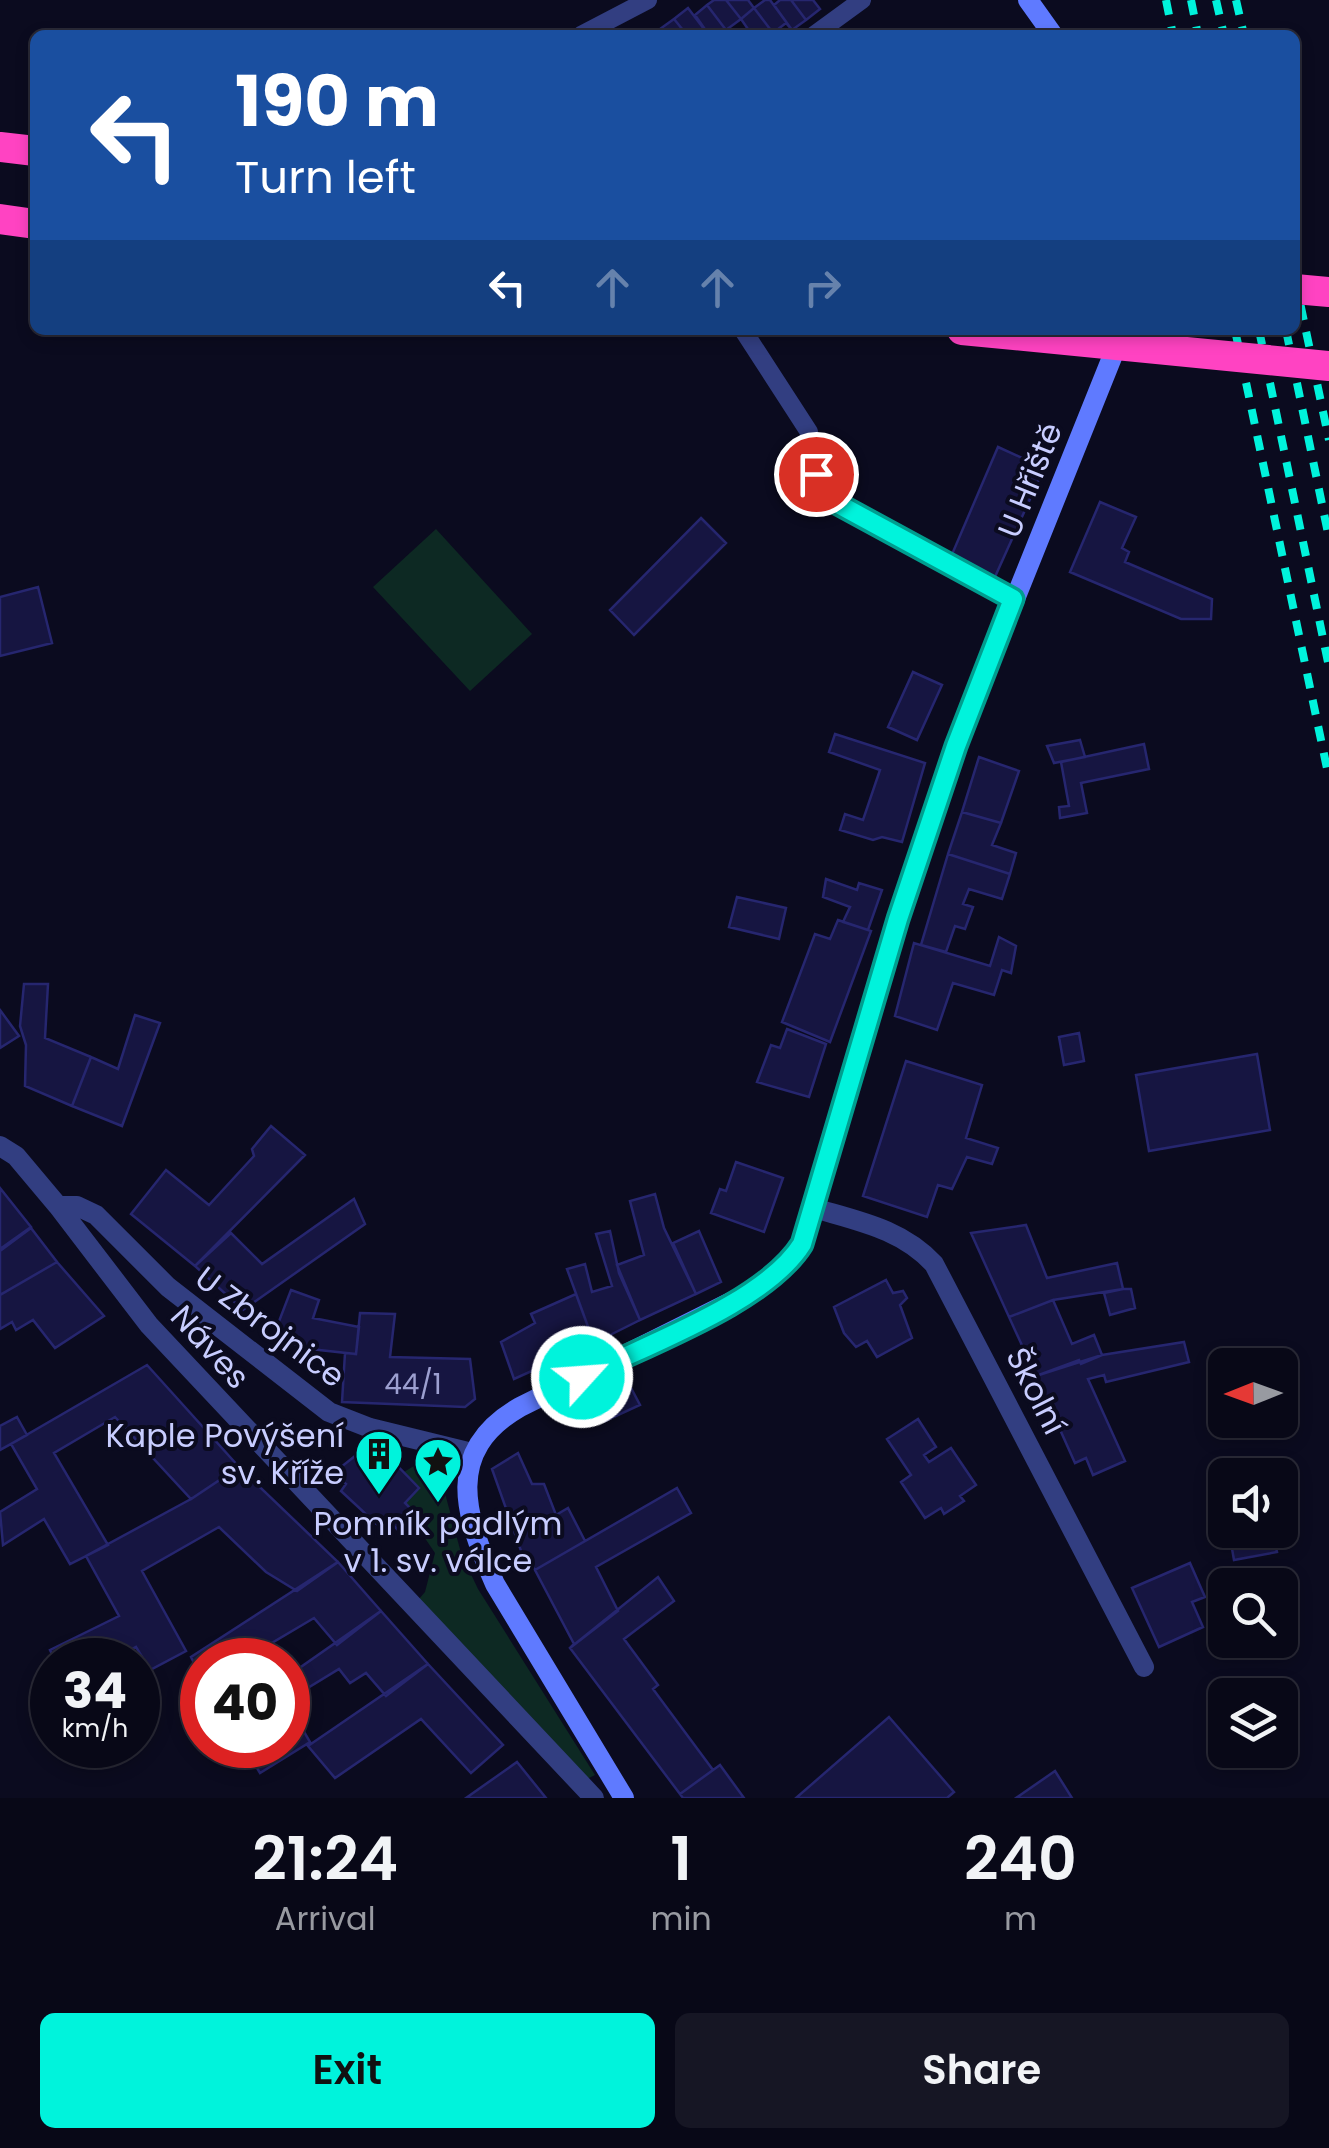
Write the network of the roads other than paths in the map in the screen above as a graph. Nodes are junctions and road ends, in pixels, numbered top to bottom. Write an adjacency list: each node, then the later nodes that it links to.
1 (648, 0): 4 (lane)
2 (862, 0): 5 (lane)
3 (1028, 0): 6 (street)
4 (591, 30)
5 (821, 30)
6 (1049, 30)
7 (0, 147): 8 (highway)
8 (30, 150)
9 (0, 220): 10 (highway)
10 (30, 223)
11 (1300, 289): 12 (highway, bridge)
12 (1329, 292)
13 (746, 335): 17 (lane)
14 (1013, 335): 16 (highway, bridge)
15 (1121, 335): 17 (street, U Hřiště)
16 (1329, 366)
17 (1013, 599): 20 (street, U Hřiště)
18 (0, 1146): 19 (street, Náves)
19 (58, 1206): 21 (street, U Zbrojnice); 23 (street, Náves)
20 (814, 1208): 21 (street, U Hřiště); 22 (street, Školní)
21 (472, 1453): 24 (street)
22 (1144, 1667)
23 (594, 1798)
24 (624, 1798)

